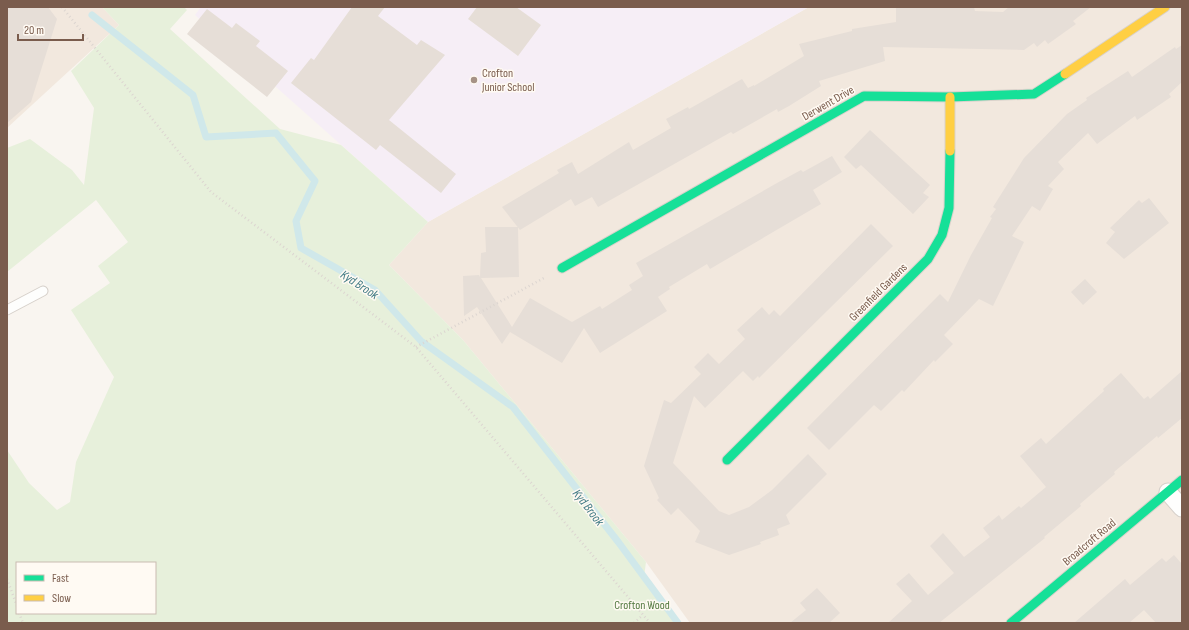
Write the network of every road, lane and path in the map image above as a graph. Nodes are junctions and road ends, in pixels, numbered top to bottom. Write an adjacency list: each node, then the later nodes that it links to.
1 (62, 7): 7 (path)
2 (1165, 7): 3 (street, Derwent Drive)
3 (950, 97): 4 (street, Derwent Drive); 8 (street, Greenfield Gardens)
4 (562, 268): 7 (path)
5 (43, 291): 6 (lane)
6 (7, 310)
7 (416, 347): 14 (path)
8 (727, 460)
9 (1182, 480): 10 (street, Broadcroft Road)
10 (1168, 492): 11 (street); 17 (street, Broadcroft Road)
11 (1182, 508)
12 (7, 579): 13 (path)
13 (16, 603)
14 (643, 615): 15 (path); 16 (path)
15 (634, 623)
16 (650, 623)
17 (1011, 623)

